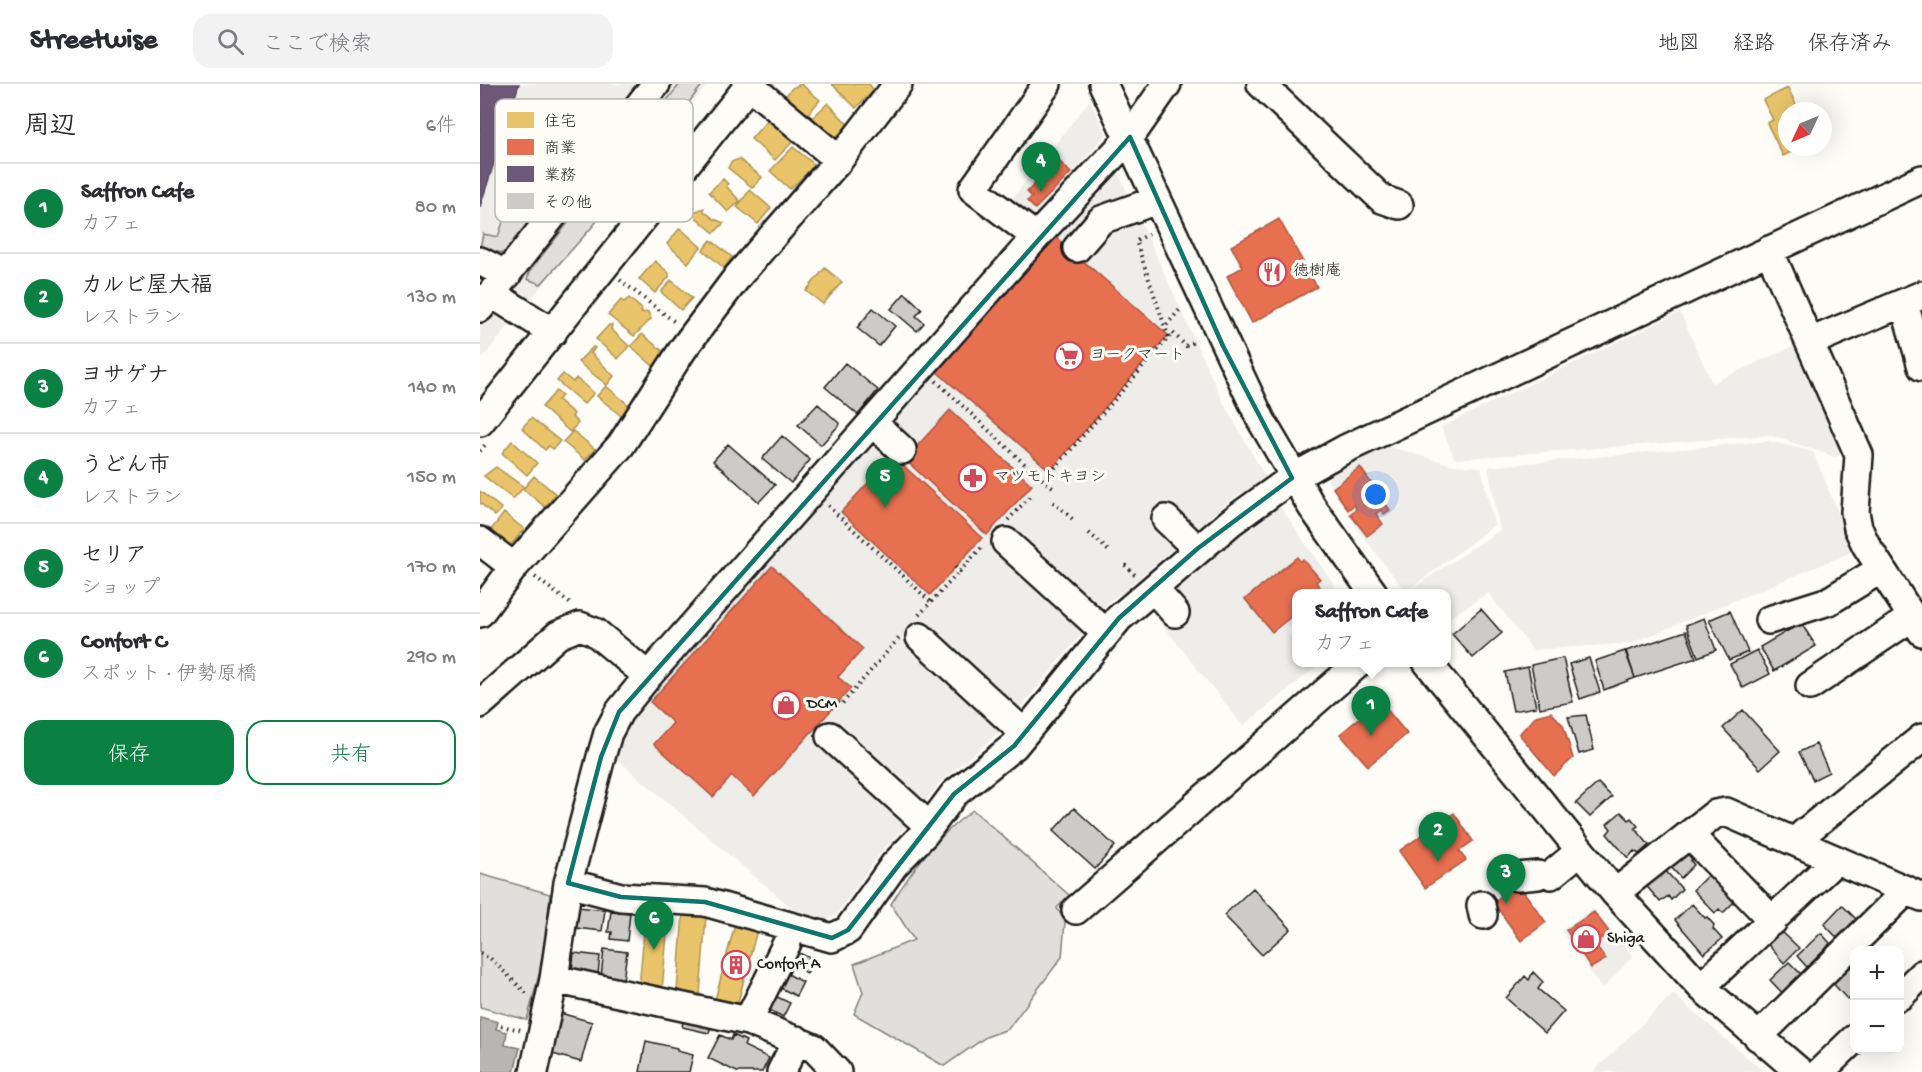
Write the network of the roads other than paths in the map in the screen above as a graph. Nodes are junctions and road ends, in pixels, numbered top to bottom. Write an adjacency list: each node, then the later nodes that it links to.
1 (656, 84): 8 (street)
2 (898, 84): 11 (street)
3 (1047, 84): 17 (street)
4 (1103, 84): 9 (street)
5 (1167, 84): 9 (street)
6 (1261, 84): 14 (street)
7 (750, 85): 10 (street); 11 (street)
8 (644, 99)
9 (1130, 137): 13 (street); 17 (street)
10 (693, 156)
11 (839, 160): 34 (street)
12 (1922, 179): 19 (street)
13 (1157, 201): 18 (street); 29 (street)
14 (1399, 205)
15 (548, 222): 21 (street)
16 (641, 222): 23 (street)
17 (1036, 237): 26 (street)
18 (1077, 248)
19 (1769, 250): 24 (street); 29 (street)
20 (480, 261): 21 (street)
21 (493, 293): 23 (street)
22 (1913, 299): 24 (street); 25 (street)
23 (553, 332): 27 (street)
24 (1810, 342): 35 (street)
25 (1922, 367)
26 (878, 418): 28 (street); 46 (street)
27 (480, 422)
28 (907, 445)
29 (1292, 477): 33 (street); 37 (street)
30 (1166, 519): 33 (street)
31 (480, 541): 34 (street)
32 (1006, 542): 42 (street)
33 (1197, 549): 36 (street)
34 (514, 567): 38 (street)
35 (1881, 569): 40 (street); 41 (street)
36 (1147, 584): 39 (street); 42 (street)
37 (1370, 589)
38 (480, 613)
39 (1175, 613)
40 (1769, 620)
41 (1917, 625): 47 (street)
42 (1106, 633): 49 (street)
43 (920, 637): 49 (street)
44 (1355, 667): 61 (street)
45 (1430, 667): 55 (street)
46 (648, 676): 48 (street); 58 (street)
47 (1810, 686)
48 (480, 704)
49 (1024, 733): 52 (street)
50 (830, 736): 52 (street)
51 (1922, 738): 54 (street)
52 (929, 826): 58 (street)
53 (1690, 835): 54 (street); 59 (street); 62 (street)
54 (1800, 843): 56 (street)
55 (1580, 851): 57 (street); 59 (street)
56 (1836, 860): 60 (street); 62 (street)
57 (1535, 875)
58 (568, 883): 66 (street)
59 (1615, 893): 65 (street)
60 (1915, 894): 69 (street)
61 (1076, 910)
62 (1773, 921): 65 (street)
63 (787, 943): 68 (street)
64 (1922, 974): 67 (street)
65 (1701, 987): 69 (street)
66 (551, 990): 68 (street); 72 (street)
67 (1904, 991)
68 (748, 1021): 70 (street)
69 (1758, 1037): 75 (street)
70 (796, 1040): 73 (street); 74 (street)
71 (1850, 1044): 76 (street)
72 (534, 1072)
73 (781, 1072)
74 (837, 1072)
75 (1800, 1072)
76 (1820, 1072)

